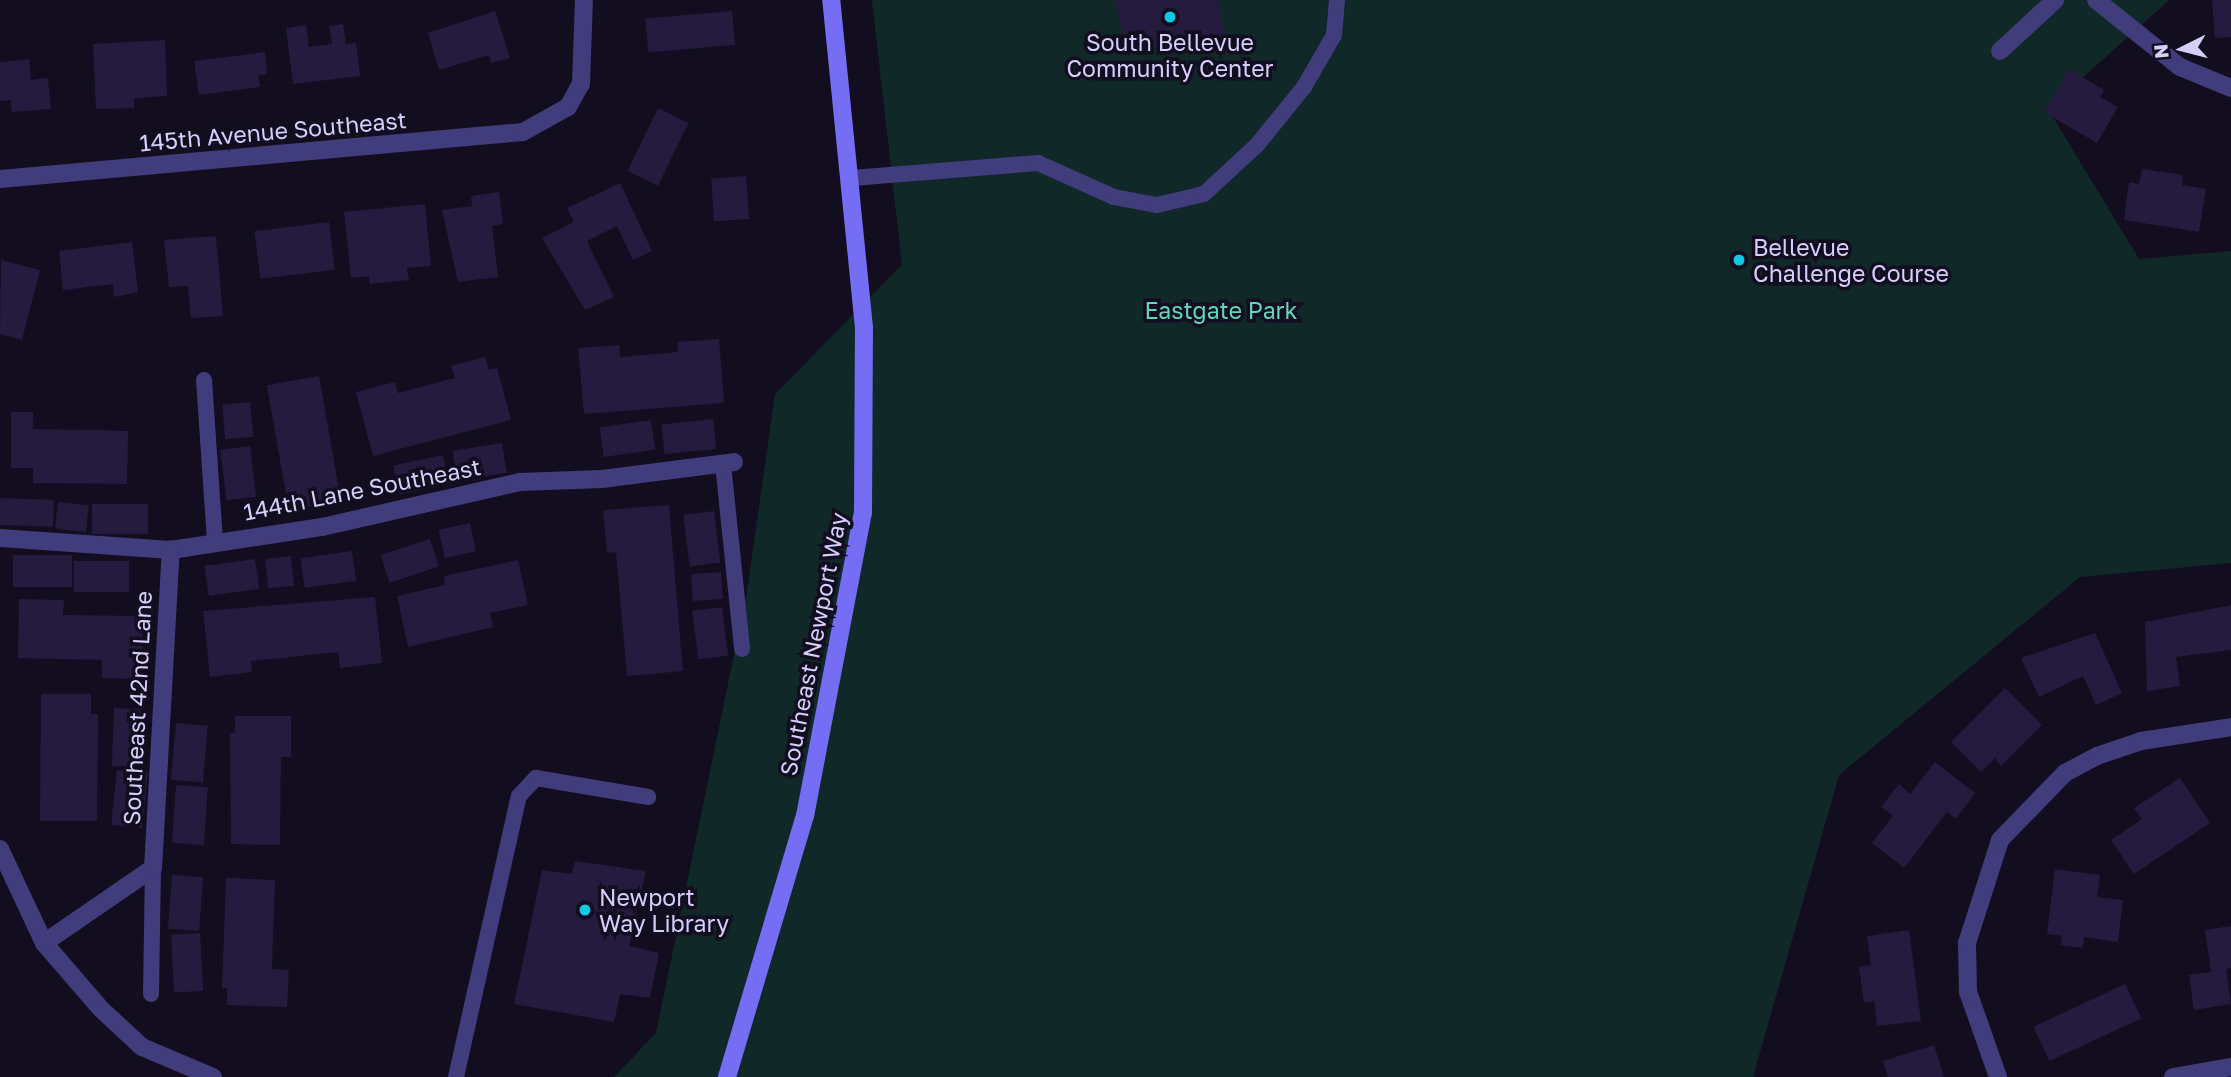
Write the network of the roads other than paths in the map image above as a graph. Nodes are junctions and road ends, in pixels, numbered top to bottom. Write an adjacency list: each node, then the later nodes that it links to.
1 (584, 0): 9 (street, 145th Avenue Southeast)
2 (831, 0): 8 (main road, Southeast Newport Way)
3 (1337, 0): 8 (lane)
4 (2056, 0): 6 (street)
5 (2096, 0): 7 (street)
6 (2000, 51)
7 (2231, 88)
8 (852, 178): 25 (main road, Southeast Newport Way)
9 (0, 179)
10 (204, 380): 13 (lane)
11 (728, 463): 13 (street, 144th Lane Southeast); 15 (lane)
12 (0, 538): 14 (street, 144th Lane Southeast)
13 (215, 543): 14 (street, 144th Lane Southeast)
14 (171, 550): 19 (street, Southeast 42nd Lane)
15 (742, 649)
16 (2231, 727): 26 (street)
17 (648, 797): 24 (lane)
18 (0, 849): 20 (street)
19 (153, 868): 20 (street); 21 (lane, Southeast 42nd Lane)
20 (44, 943): 23 (street)
21 (151, 994)
22 (2231, 1067): 27 (street)
23 (213, 1077)
24 (456, 1077)
25 (727, 1077)
26 (1998, 1077)
27 (2173, 1077)

